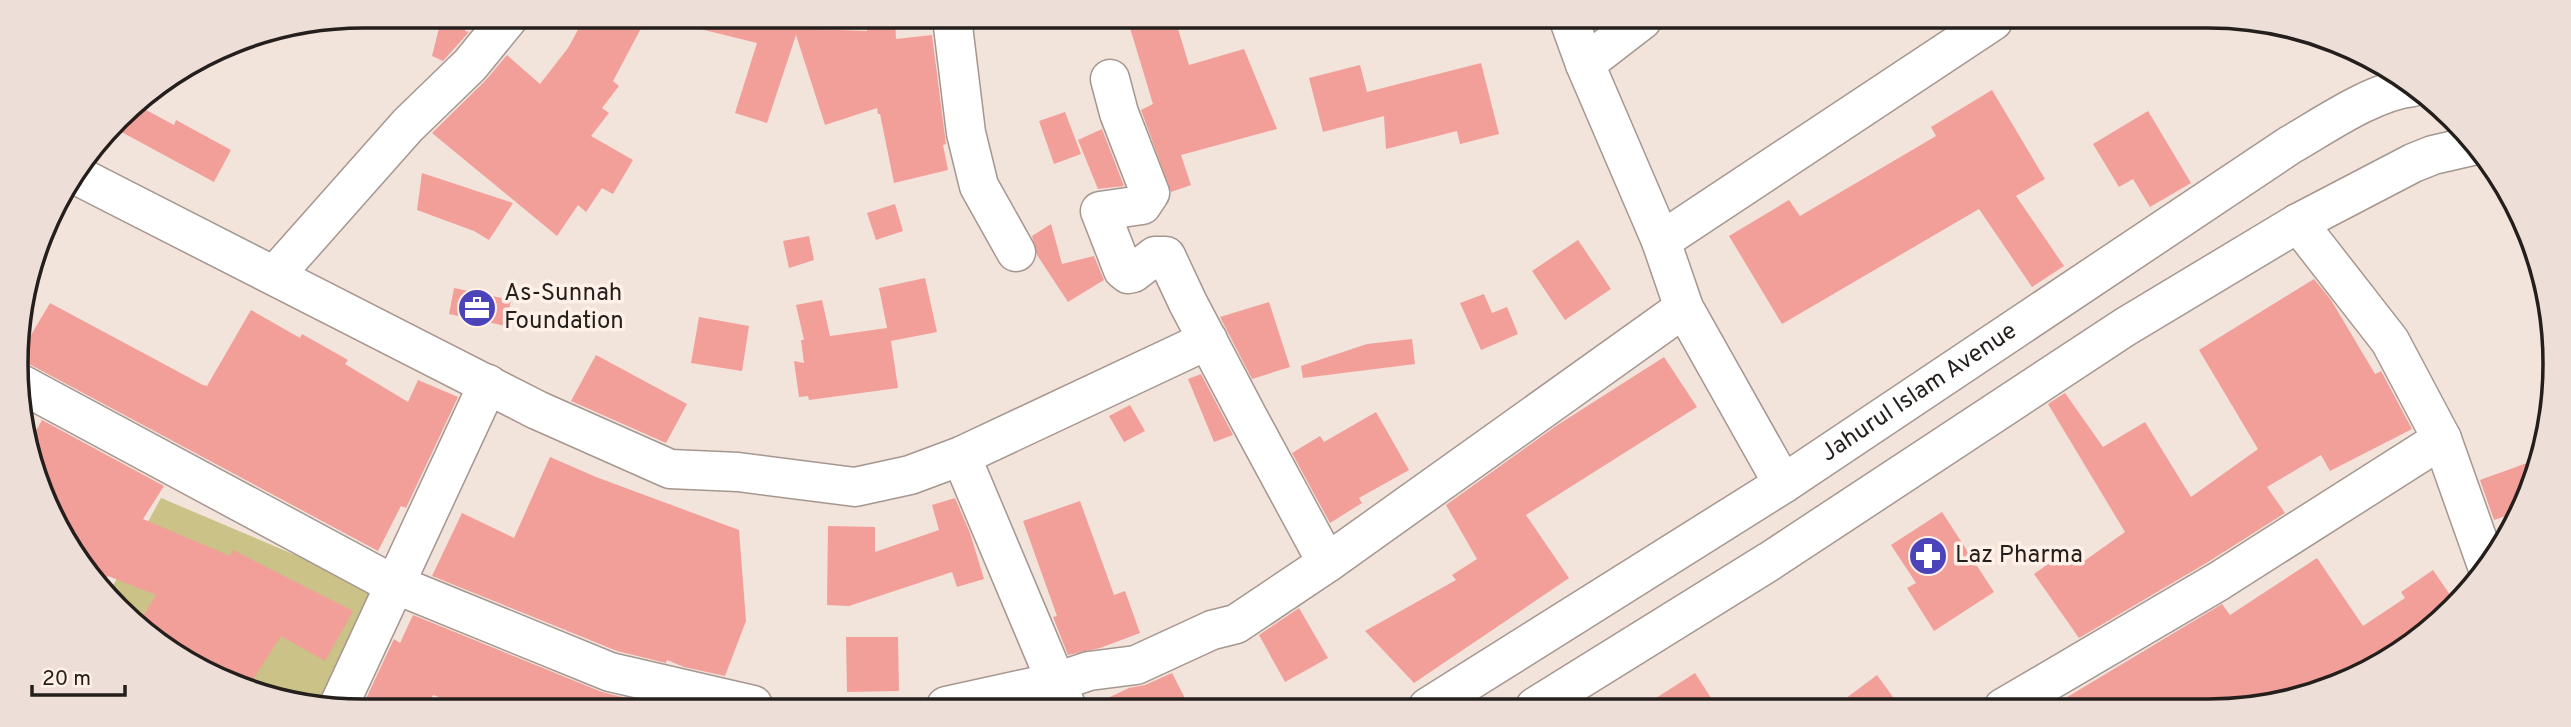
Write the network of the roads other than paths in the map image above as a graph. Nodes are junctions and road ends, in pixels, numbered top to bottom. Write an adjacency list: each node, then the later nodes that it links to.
1 (500, 28): 14 (street)
2 (954, 28): 13 (street)
3 (1572, 28): 6 (street)
4 (1632, 28): 6 (street)
5 (1982, 28): 12 (street)
6 (1585, 64): 12 (street)
7 (1110, 79): 16 (street)
8 (2400, 89): 21 (street, Jahurul Islam Avenue)
9 (2465, 148): 11 (street)
10 (84, 179): 14 (street)
11 (2298, 223): 19 (street); 30 (street)
12 (1661, 242): 15 (street)
13 (1016, 252)
14 (275, 275): 17 (street)
15 (1684, 308): 21 (street); 23 (street)
16 (1208, 340): 20 (street); 23 (street)
17 (488, 384): 20 (street); 24 (street)
18 (29, 388): 24 (street)
19 (2442, 439): 22 (street); 31 (street)
20 (961, 456): 25 (street)
21 (1783, 484): 29 (street, Jahurul Islam Avenue)
22 (2483, 555)
23 (1327, 563): 25 (street)
24 (395, 584): 26 (street); 27 (street)
25 (1061, 694): 28 (street)
26 (342, 698)
27 (727, 699)
28 (1013, 699)
29 (1440, 699)
30 (1548, 699)
31 (2018, 699)

